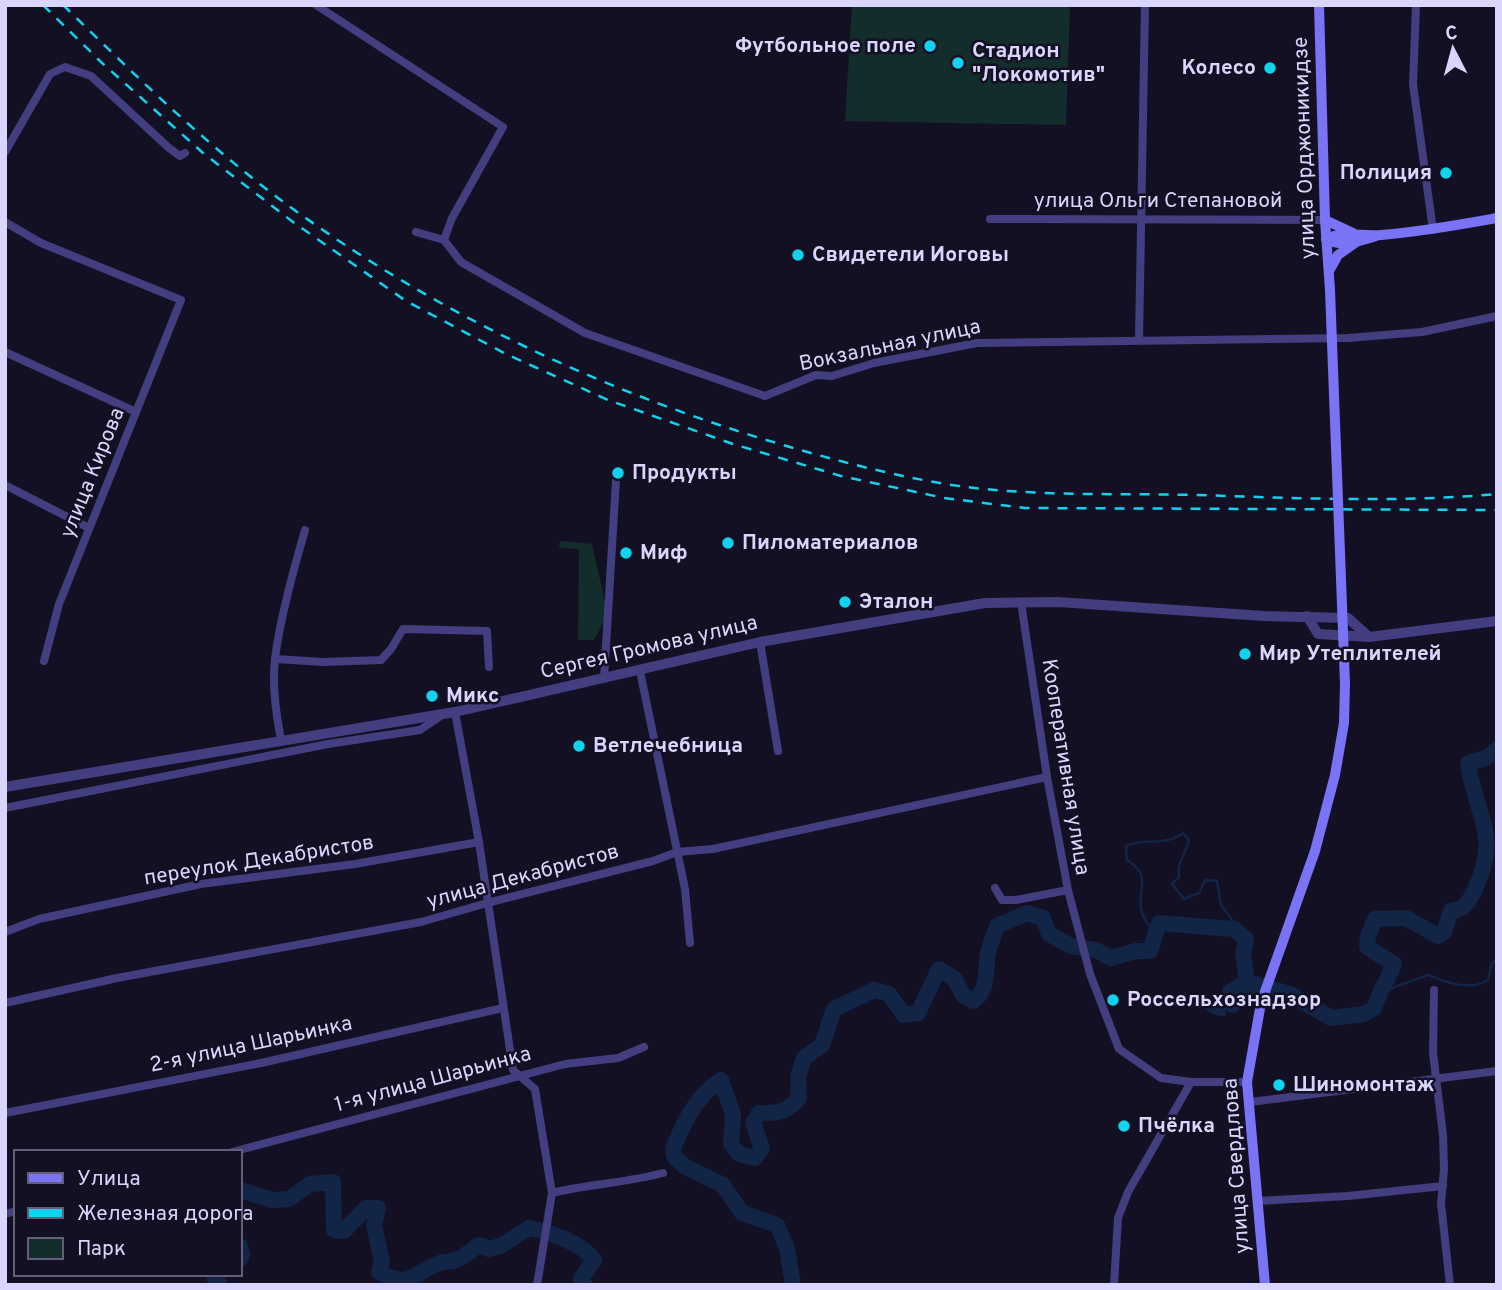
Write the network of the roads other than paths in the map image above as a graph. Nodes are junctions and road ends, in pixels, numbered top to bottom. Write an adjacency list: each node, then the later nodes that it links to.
1 (316, 5): 16 (street)
2 (1145, 5): 9 (street)
3 (1319, 5): 10 (main road, улица Орджоникидзе)
4 (1416, 5): 12 (street)
5 (5, 152): 6 (street)
6 (185, 153)
7 (1497, 218): 12 (main road)
8 (990, 219): 9 (street, улица Ольги Степановой)
9 (1141, 220): 10 (street, улица Ольги Степановой); 19 (street)
10 (1325, 220): 14 (main road); 15 (main road, улица Орджоникидзе)
11 (5, 222): 21 (street, улица Кирова)
12 (1433, 230): 14 (main road)
13 (416, 232): 16 (street)
14 (1356, 238): 15 (main road); 17 (main road)
15 (1326, 239): 17 (main road, улица Орджоникидзе)
16 (444, 240): 19 (street, Вокзальная улица)
17 (1329, 271): 36 (main road, улица Орджоникидзе, bridge)
18 (1497, 316): 19 (street, Вокзальная улица)
19 (1139, 340)
20 (5, 352): 21 (street)
21 (136, 412): 24 (street, улица Кирова)
22 (617, 480): 35 (street)
23 (5, 485): 24 (street)
24 (89, 528): 32 (street, улица Кирова)
25 (305, 530): 31 (street)
26 (1021, 602): 27 (street, Сергея Громова улица); 30 (street, Сергея Громова улица); 40 (street, Кооперативная улица)
27 (1307, 616): 29 (street, Сергея Громова улица); 29 (street)
28 (1497, 621): 29 (street)
29 (1369, 637)
30 (760, 642): 34 (street, Сергея Громова улица); 39 (street)
31 (275, 659): 33 (street); 38 (street)
32 (44, 661)
33 (489, 667)
34 (640, 671): 35 (street, Сергея Громова улица); 44 (street)
35 (604, 679): 37 (street, Сергея Громова улица)
36 (1345, 684): 58 (main road, улица Свердлова)
37 (450, 713): 38 (street, Сергея Громова улица); 42 (street); 43 (street)
38 (281, 740): 41 (street, Сергея Громова улица)
39 (778, 751)
40 (1047, 777): 44 (street, улица Декабристов); 46 (street, Кооперативная улица)
41 (5, 787)
42 (5, 808)
43 (479, 842): 47 (street); 48 (street, переулок Декабристов)
44 (677, 852): 47 (street, улица Декабристов); 49 (street)
45 (995, 888): 46 (street)
46 (1068, 890): 57 (street, Кооперативная улица)
47 (487, 902): 51 (street, улица Декабристов); 52 (street)
48 (5, 932)
49 (690, 943)
50 (1434, 990): 56 (street)
51 (5, 1003)
52 (503, 1008): 55 (street); 60 (street, 2-я улица Шарьинка)
53 (644, 1047): 55 (street, 1-я улица Шарьинка)
54 (1497, 1071): 56 (street)
55 (522, 1076): 61 (street, 1-я улица Шарьинка); 64 (street)
56 (1438, 1079): 59 (street); 63 (street)
57 (1191, 1082): 58 (street); 67 (street)
58 (1247, 1082): 59 (main road, улица Свердлова)
59 (1250, 1102): 65 (main road, улица Свердлова)
60 (5, 1114)
61 (240, 1150)
62 (663, 1173): 64 (street)
63 (1443, 1186): 65 (street); 69 (street)
64 (552, 1193): 66 (street)
65 (1258, 1201): 68 (main road, улица Свердлова)
66 (537, 1285)
67 (1114, 1285)
68 (1265, 1285)
69 (1450, 1285)

